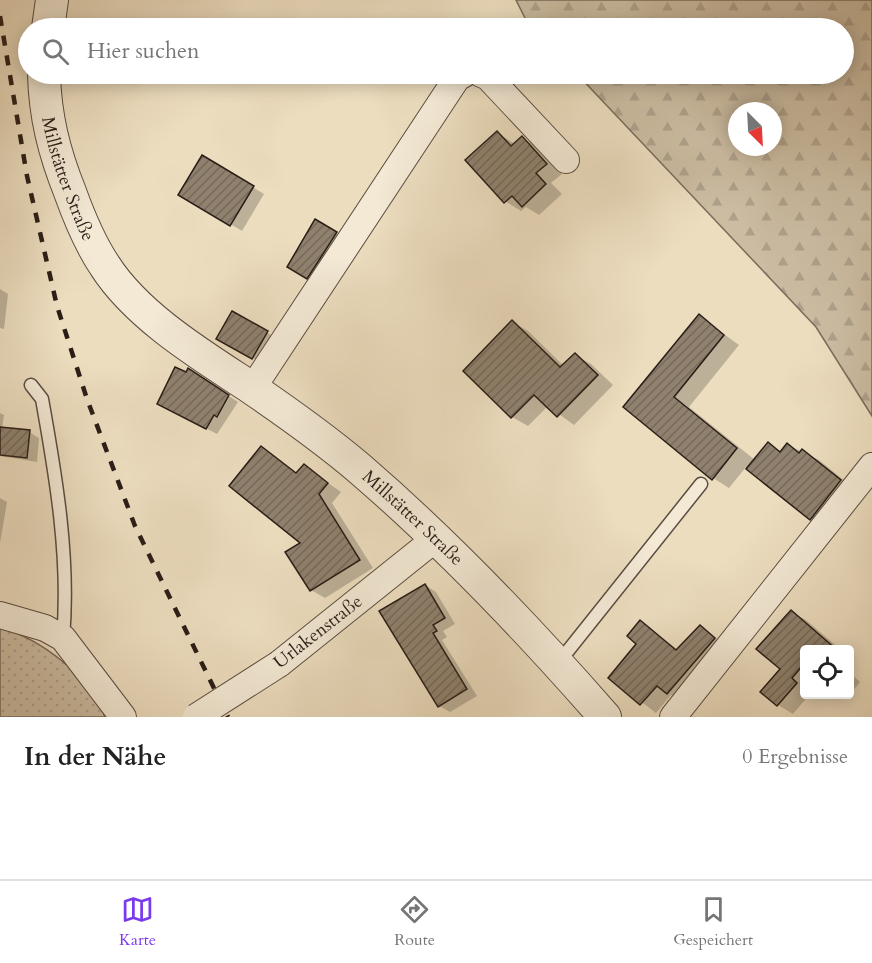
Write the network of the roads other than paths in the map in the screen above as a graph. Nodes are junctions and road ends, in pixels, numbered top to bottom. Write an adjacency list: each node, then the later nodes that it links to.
1 (52, 0): 2 (street)
2 (49, 18)
3 (44, 84): 8 (street, Millstätter Straße)
4 (453, 84): 8 (street)
5 (495, 84): 6 (street)
6 (566, 160)
7 (31, 385): 13 (lane)
8 (252, 389): 11 (street, Millstätter Straße)
9 (872, 466): 18 (street)
10 (701, 484): 14 (lane)
11 (435, 539): 14 (street, Millstätter Straße); 16 (street, Urlakenstraße, bridge)
12 (0, 615): 13 (street)
13 (63, 638): 15 (street)
14 (558, 663): 17 (street, Millstätter Straße)
15 (123, 717)
16 (196, 717)
17 (605, 717)
18 (673, 717)

